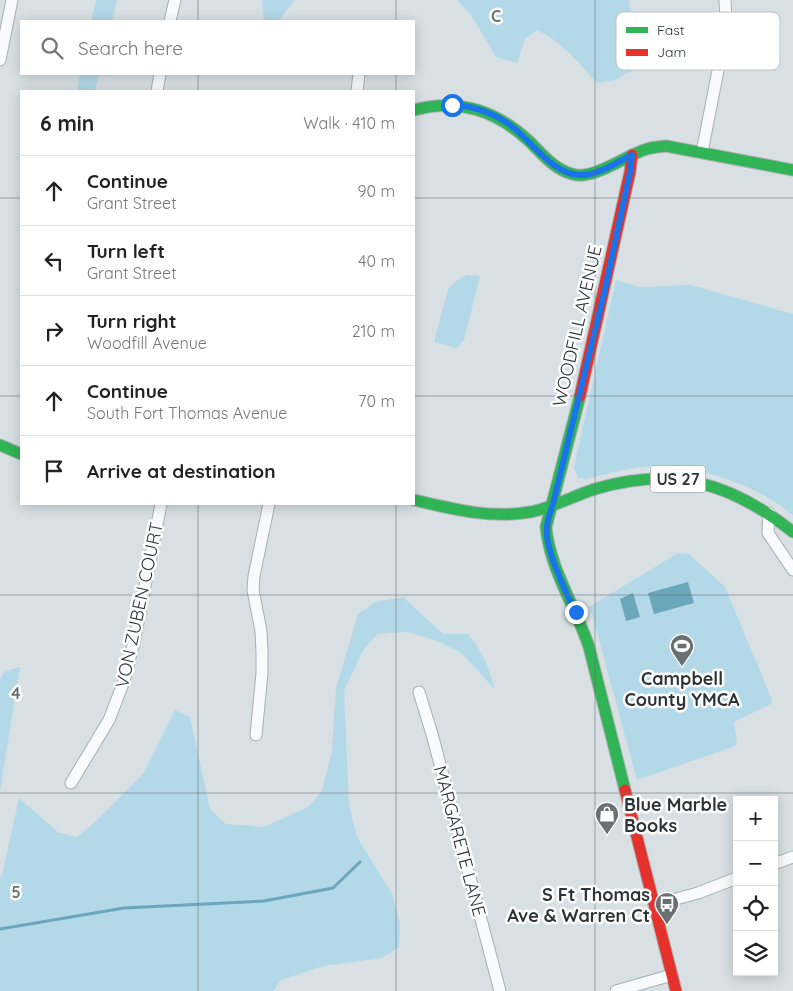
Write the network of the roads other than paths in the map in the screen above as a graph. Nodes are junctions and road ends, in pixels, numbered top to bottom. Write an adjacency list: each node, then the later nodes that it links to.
1 (12, 0): 4 (street)
2 (175, 0): 3 (street)
3 (170, 20)
4 (0, 60)
5 (718, 70): 11 (street)
6 (160, 75): 8 (street)
7 (359, 75): 9 (street)
8 (157, 90)
9 (357, 90)
10 (415, 110): 12 (main road)
11 (702, 152): 12 (main road); 13 (main road)
12 (632, 155): 17 (main road, WOODFILL AVENUE)
13 (793, 170)
14 (0, 445): 15 (main road)
15 (20, 454)
16 (415, 500): 17 (main road, US 27)
17 (553, 504): 20 (main road, US 27); 29 (main road, WOODFILL AVENUE)
18 (161, 505): 25 (street, VON ZUBEN COURT)
19 (269, 505): 24 (street)
20 (769, 513): 21 (main road, US 27); 22 (street)
21 (793, 532)
22 (793, 570)
23 (419, 692): 31 (street, MARGARETE LANE)
24 (256, 734)
25 (71, 783)
26 (793, 857): 27 (street)
27 (778, 863)
28 (733, 879): 29 (street)
29 (654, 905): 30 (main road, WOODFILL AVENUE)
30 (672, 975): 32 (street); 33 (main road, WOODFILL AVENUE)
31 (500, 991)
32 (616, 991)
33 (676, 991)

